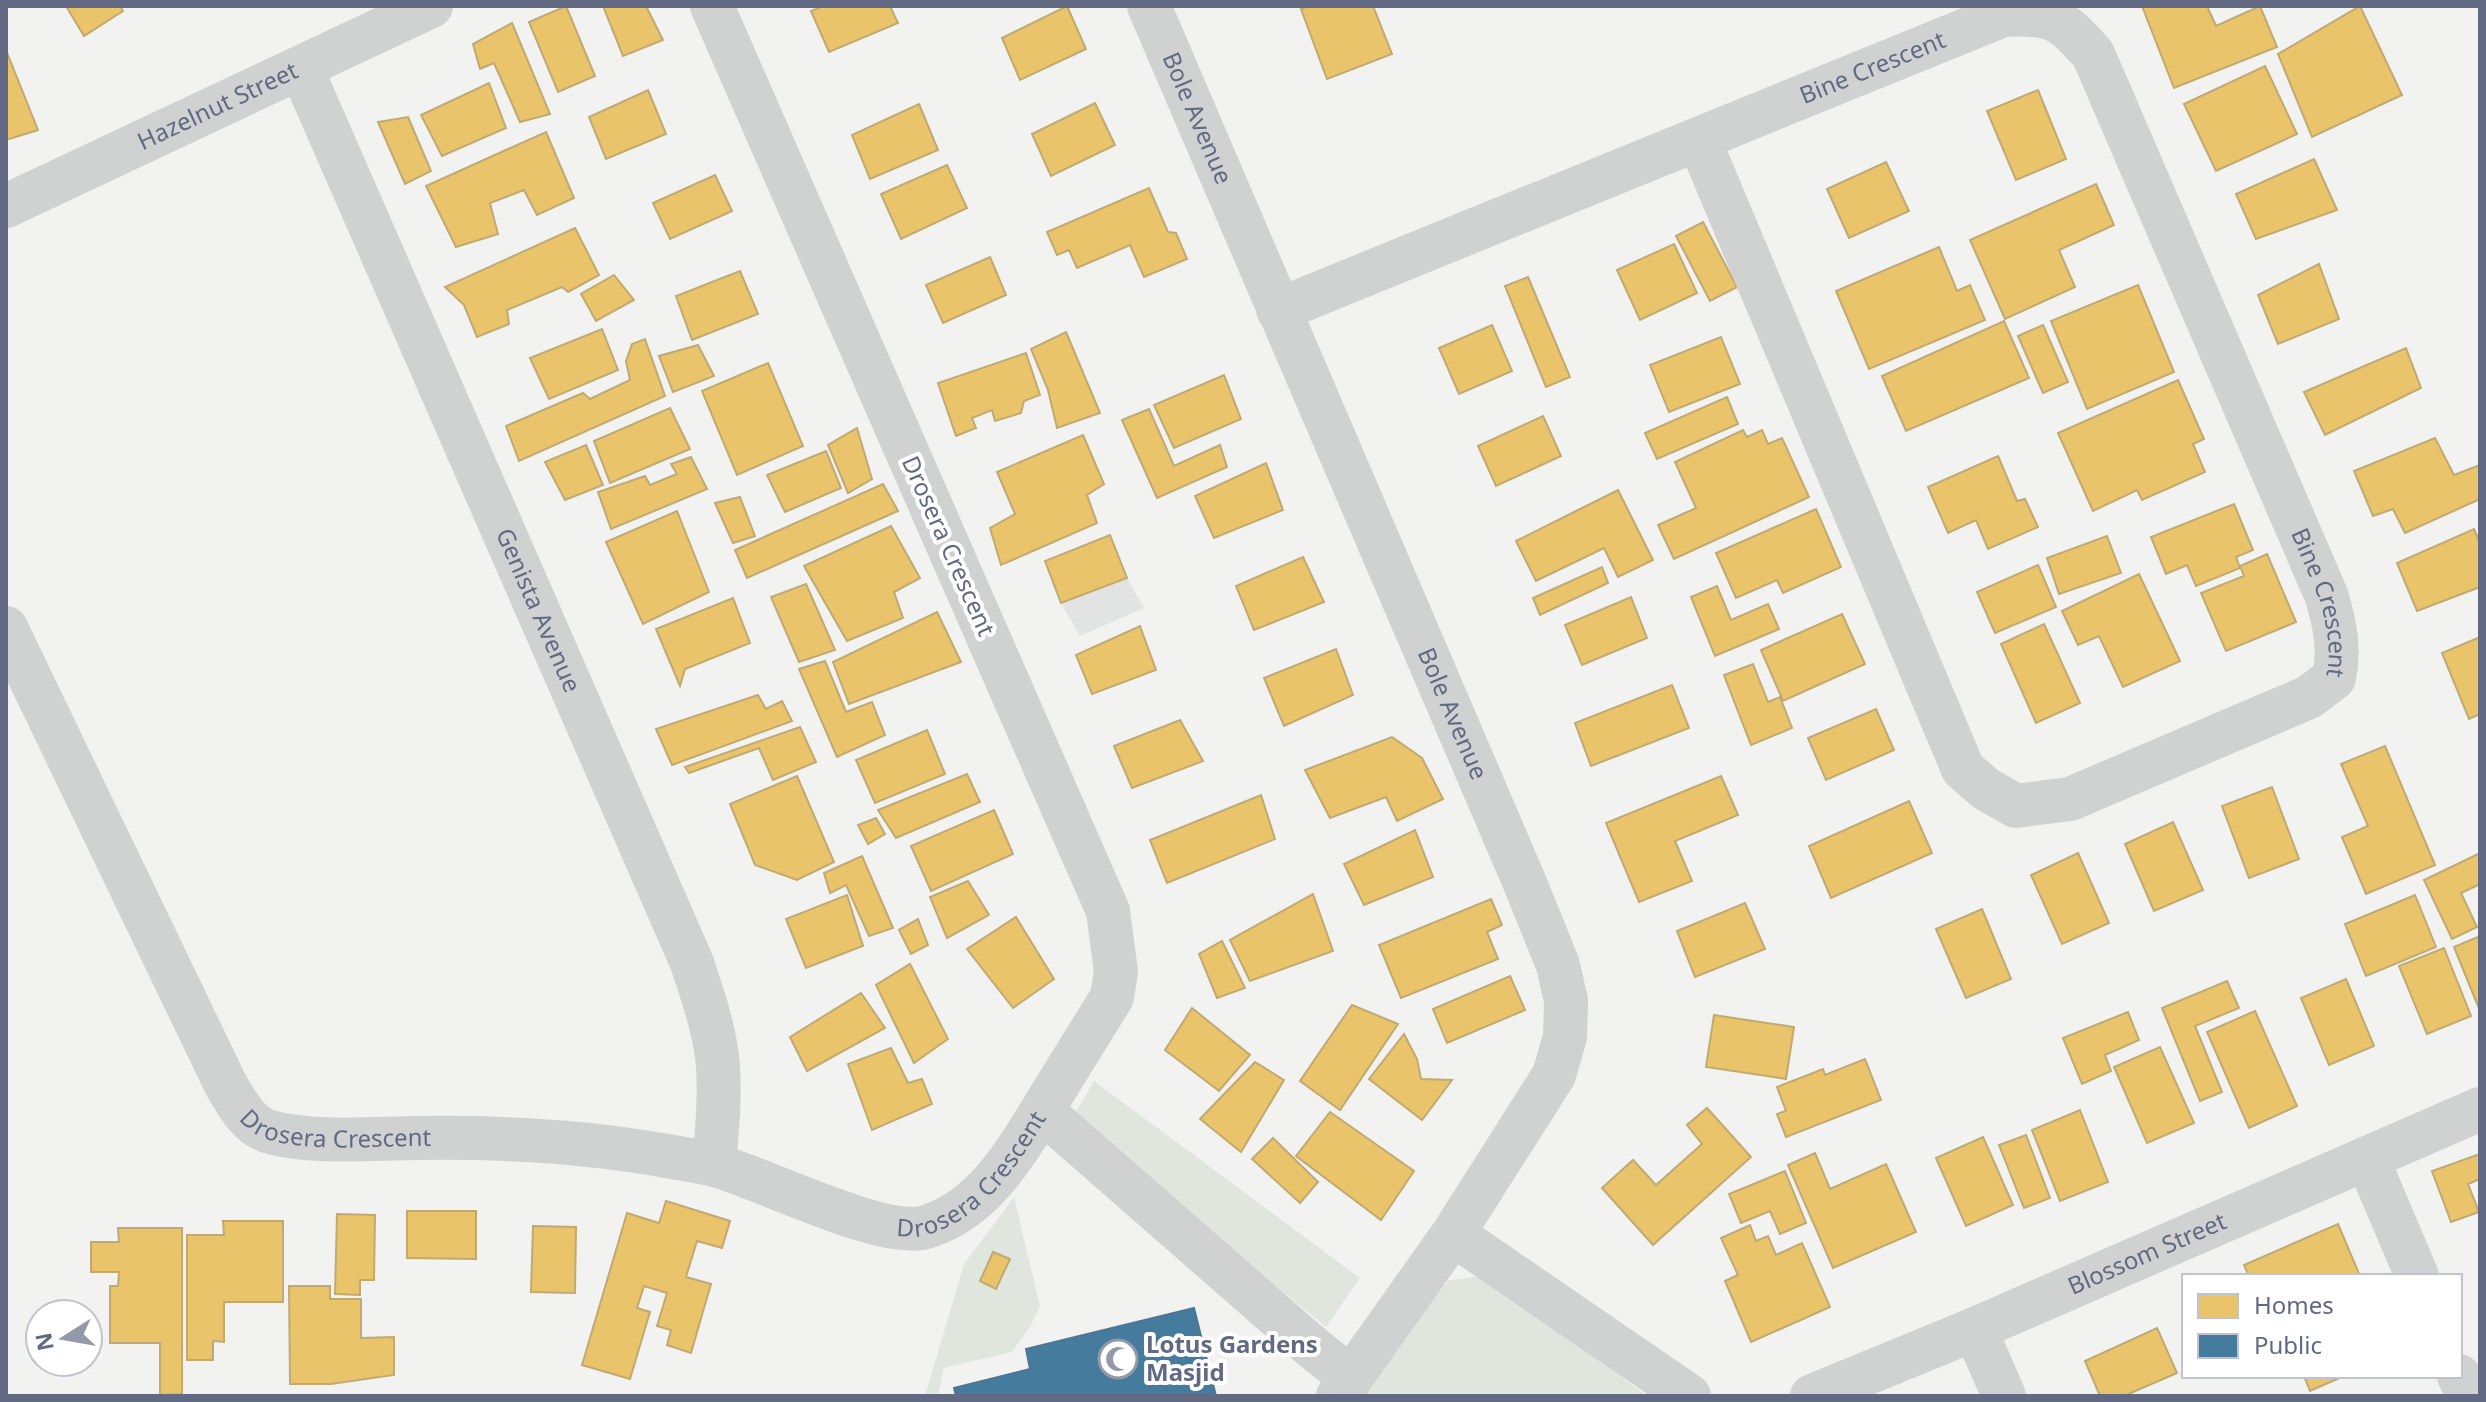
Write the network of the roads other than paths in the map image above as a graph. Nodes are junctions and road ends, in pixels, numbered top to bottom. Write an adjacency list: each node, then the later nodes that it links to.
1 (431, 6): 4 (street, Hazelnut Street)
2 (712, 6): 10 (street, Drosera Crescent)
3 (1149, 6): 7 (street, Bole Avenue)
4 (301, 68): 6 (street, Hazelnut Street); 12 (street, Genista Avenue)
5 (1699, 140): 5 (street, Bine Crescent); 7 (street, Bine Crescent)
6 (6, 206)
7 (1278, 310): 13 (street, Bole Avenue)
8 (6, 628): 12 (street, Drosera Crescent)
9 (2480, 1109): 11 (street, Blossom Street)
10 (1042, 1111): 12 (street, Drosera Crescent); 16 (street)
11 (2367, 1158): 14 (street); 15 (street, Blossom Street)
12 (714, 1165)
13 (1453, 1234): 16 (street, Bole Avenue); 17 (street)
14 (2416, 1274)
15 (1975, 1329): 18 (street, Blossom Street); 19 (street)
16 (1345, 1387)
17 (1689, 1396)
18 (1812, 1396)
19 (2004, 1396)

